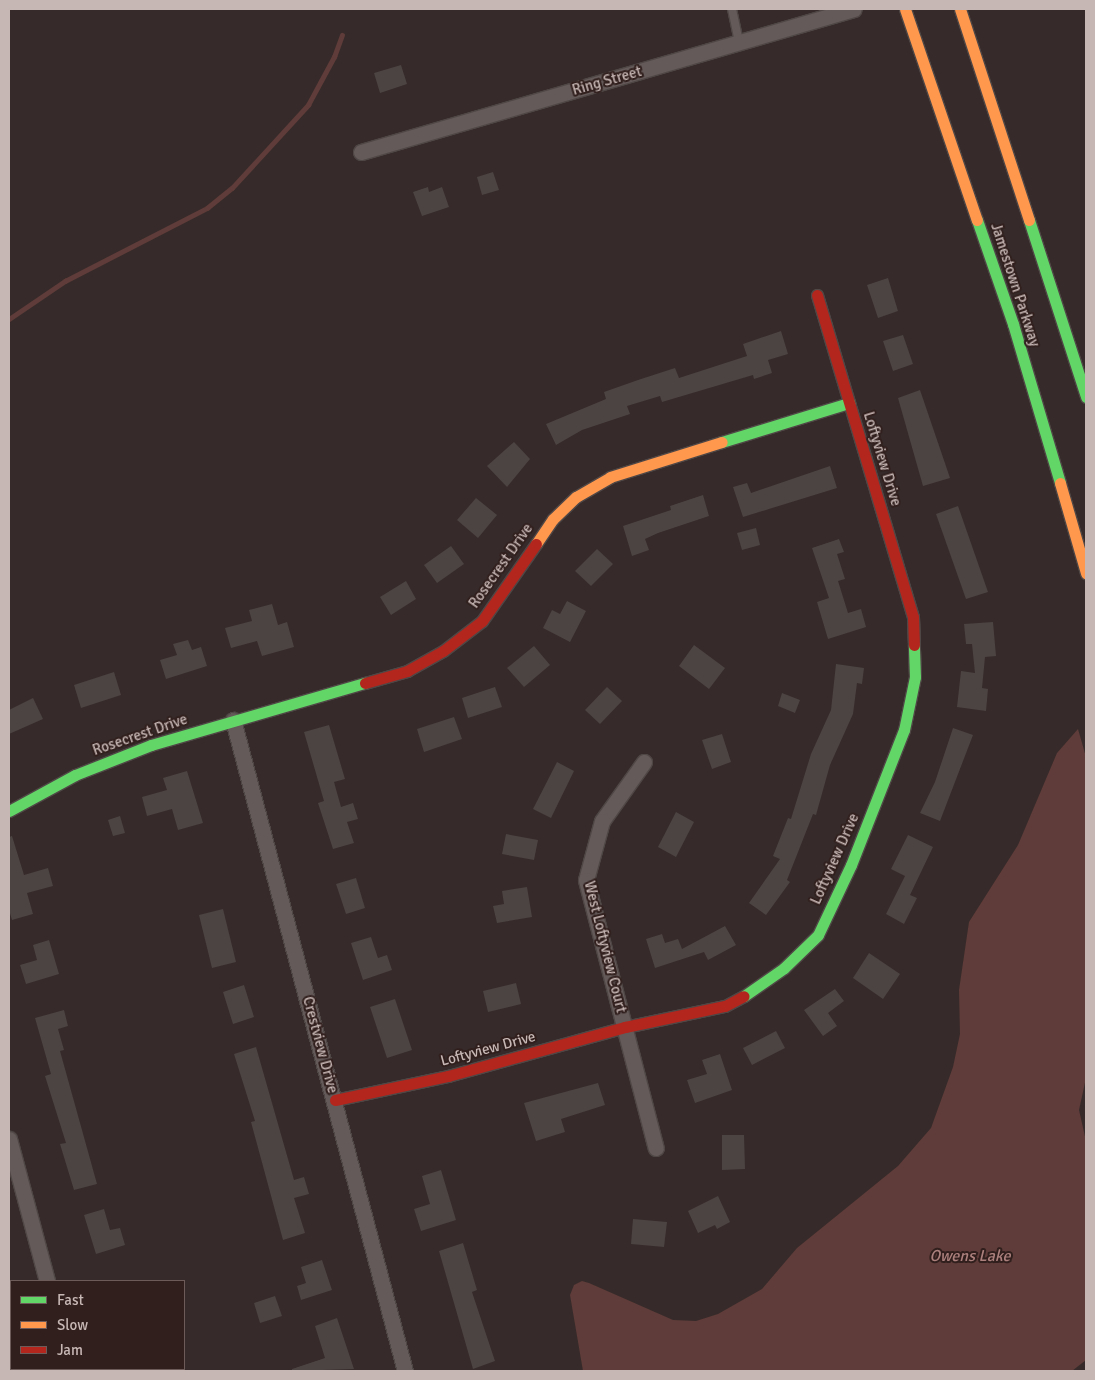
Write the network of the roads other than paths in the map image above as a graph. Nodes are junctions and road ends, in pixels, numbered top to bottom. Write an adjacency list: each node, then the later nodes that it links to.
1 (732, 9): 5 (lane)
2 (854, 9): 5 (street, Ring Street)
3 (905, 9): 10 (street, Jamestown Parkway)
4 (960, 9): 8 (street)
5 (740, 42): 6 (street, Ring Street)
6 (361, 152)
7 (817, 295): 9 (street, Loftyview Drive)
8 (1086, 396)
9 (849, 404): 11 (street, Rosecrest Drive); 14 (street, Loftyview Drive)
10 (1086, 574)
11 (233, 720): 13 (street, Rosecrest Drive); 15 (street, Crestview Drive)
12 (644, 762): 14 (street, West Loftyview Court)
13 (9, 810)
14 (625, 1027): 15 (street, Loftyview Drive); 17 (street, West Loftyview Court)
15 (335, 1100): 19 (street, Crestview Drive)
16 (9, 1139): 18 (street)
17 (656, 1148)
18 (47, 1280)
19 (405, 1371)

